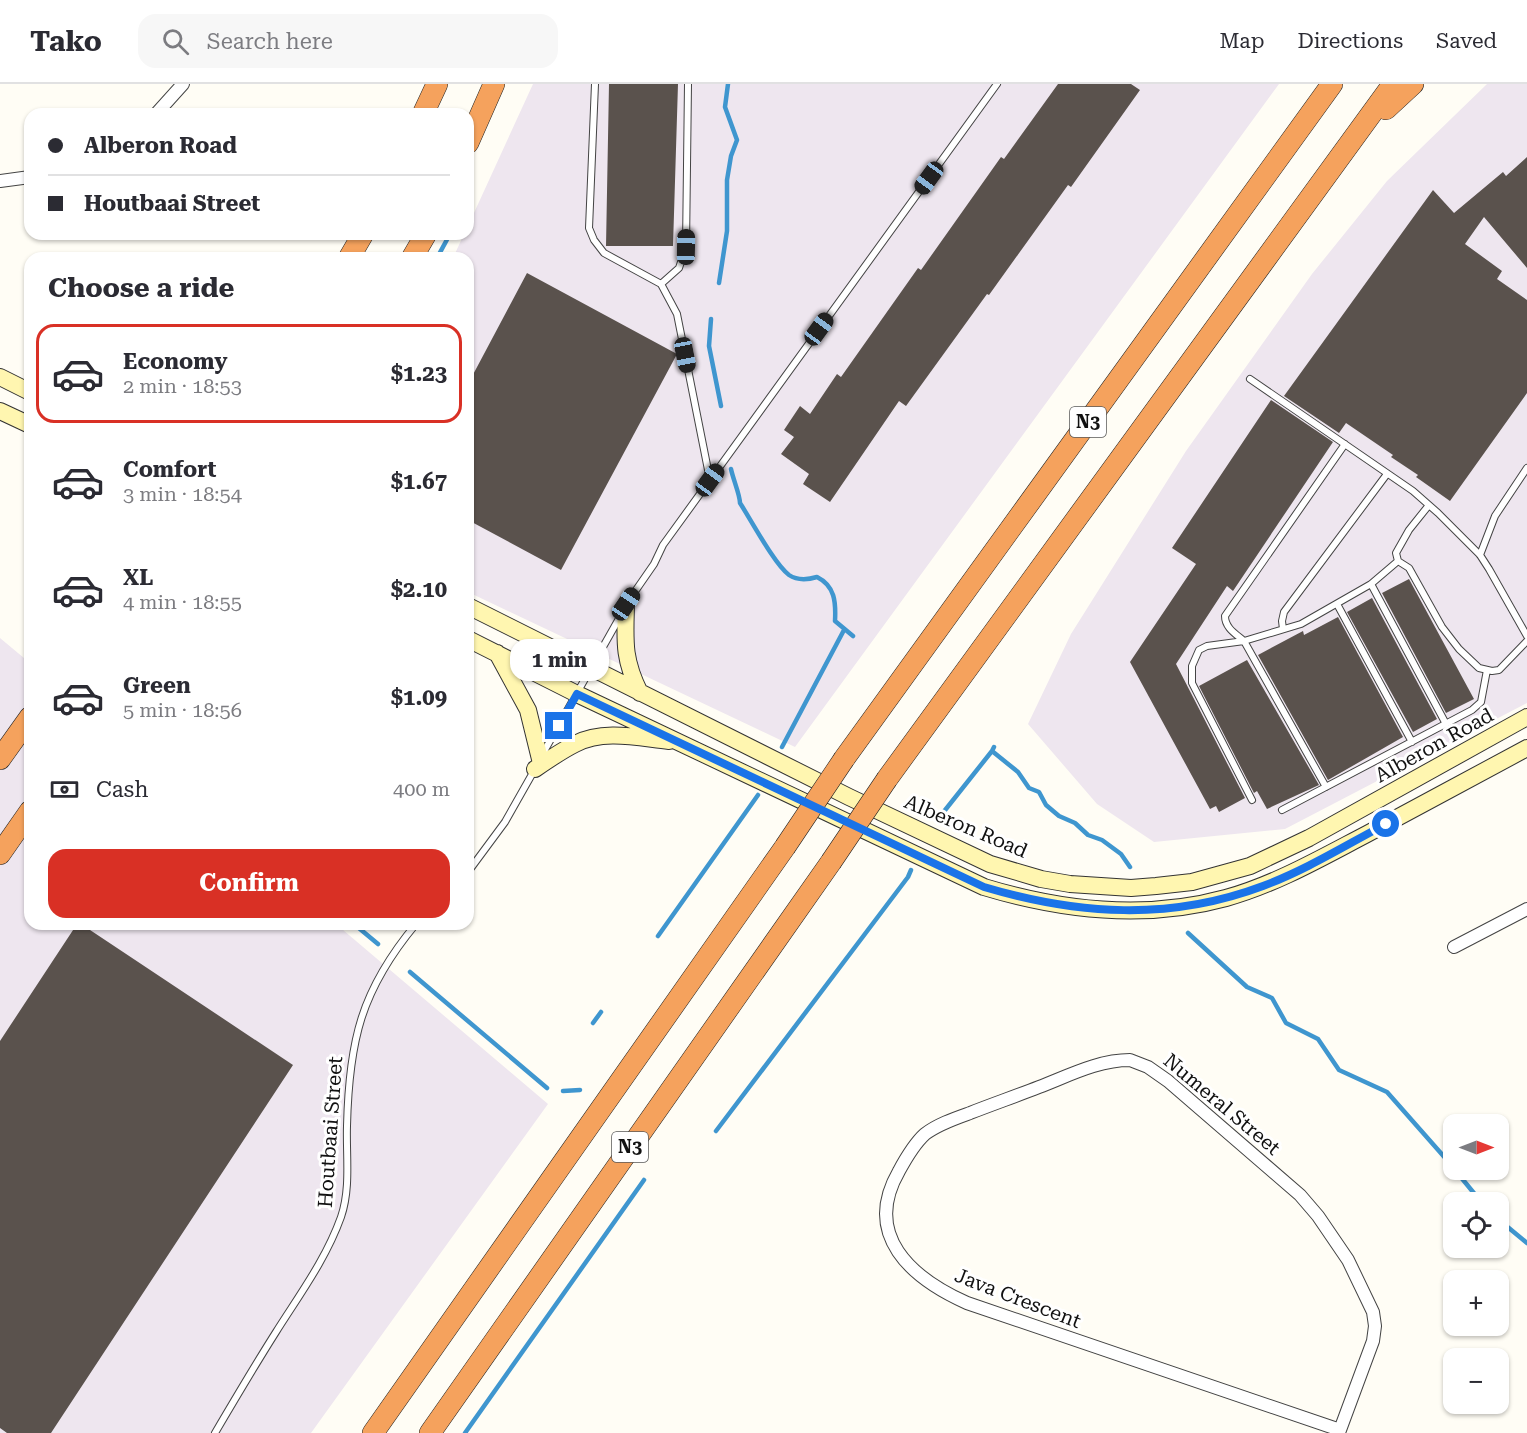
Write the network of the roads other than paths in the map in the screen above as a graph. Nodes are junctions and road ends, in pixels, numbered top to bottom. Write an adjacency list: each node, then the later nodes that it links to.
1 (183, 84): 10 (street)
2 (437, 84): 11 (highway)
3 (494, 84): 12 (highway)
4 (595, 84): 16 (lane)
5 (688, 84): 16 (lane)
6 (997, 84): 25 (lane)
7 (1332, 84): 64 (highway, N3, bridge)
8 (1393, 84): 13 (highway)
9 (1413, 84): 13 (highway, N3)
10 (161, 108)
11 (426, 108)
12 (474, 129)
13 (1351, 142): 65 (highway, N3, bridge)
14 (24, 178): 15 (street)
15 (0, 181)
16 (661, 284): 25 (lane)
17 (0, 377): 19 (main road)
18 (1250, 379): 22 (lane)
19 (24, 389)
20 (0, 411): 21 (main road)
21 (24, 422)
22 (1345, 444): 24 (lane); 35 (lane)
23 (1527, 468): 27 (lane)
24 (1387, 474): 26 (lane); 33 (lane)
25 (710, 480): 30 (lane)
26 (1429, 505): 27 (lane); 28 (lane)
27 (1480, 555): 34 (lane)
28 (1398, 561): 29 (lane); 40 (lane)
29 (1371, 584): 31 (lane); 44 (lane)
30 (626, 604): 39 (lane); 41 (main road)
31 (1337, 604): 33 (lane); 47 (lane)
32 (474, 609): 39 (main road, Alberon Road)
33 (1283, 629): 35 (lane)
34 (1527, 636)
35 (1244, 641): 51 (lane); 52 (lane)
36 (1527, 641): 40 (lane)
37 (474, 642): 38 (main road)
38 (497, 653): 42 (main road); 50 (main road)
39 (591, 667): 41 (main road, Alberon Road); 42 (lane)
40 (1487, 670): 44 (lane)
41 (640, 693): 43 (main road, Alberon Road)
42 (577, 694): 46 (main road); 50 (lane)
43 (1527, 717)
44 (1446, 724): 47 (lane)
45 (24, 725): 49 (highway)
46 (682, 742): 48 (main road); 50 (main road)
47 (1412, 742): 51 (lane)
48 (1527, 748)
49 (0, 759)
50 (538, 764): 56 (lane)
51 (1326, 787): 53 (lane)
52 (1252, 800)
53 (1282, 810)
54 (24, 820): 55 (highway)
55 (0, 854)
56 (474, 864)
57 (1527, 909): 59 (street)
58 (411, 930): 63 (lane, Houtbaai Street)
59 (1454, 946)
60 (1036, 1088): 61 (street, Numeral Street); 62 (street, Java Crescent)
61 (1348, 1260): 62 (street, Java Crescent)
62 (1345, 1432)
63 (214, 1433)
64 (373, 1433)
65 (430, 1433)

